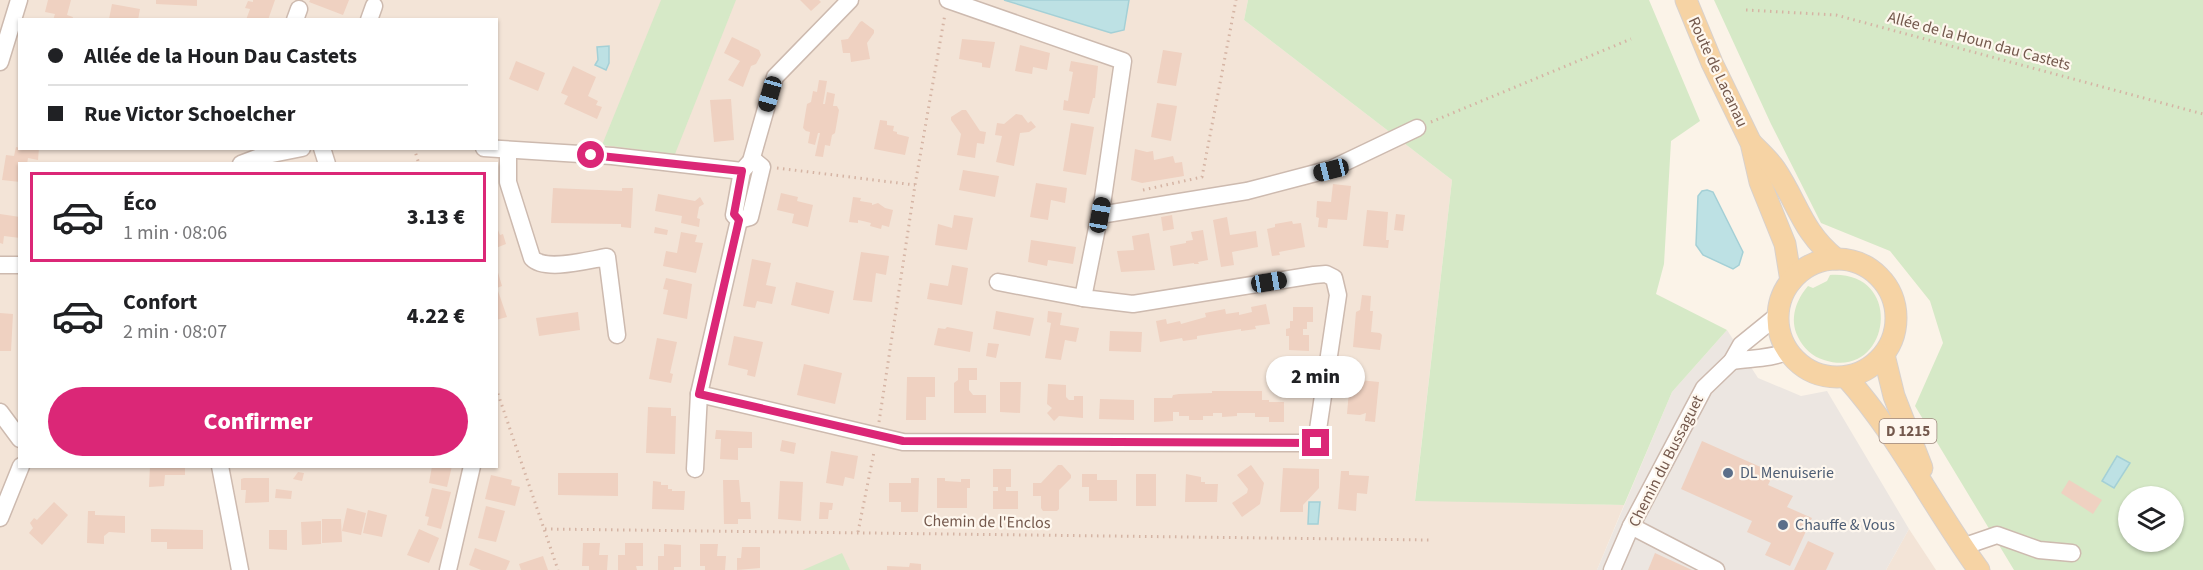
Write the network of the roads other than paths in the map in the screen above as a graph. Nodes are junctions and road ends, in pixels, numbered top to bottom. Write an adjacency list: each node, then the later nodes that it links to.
1 (19, 0): 5 (street)
2 (850, 0): 12 (street)
3 (1686, 0): 7 (main road, Route de Lacanau)
4 (947, 6): 13 (street)
5 (0, 62)
6 (1417, 128): 13 (street)
7 (1751, 143): 14 (main road); 17 (main road)
8 (498, 149): 10 (street)
9 (284, 150): 11 (street)
10 (508, 150): 12 (street); 21 (street)
11 (246, 162)
12 (752, 166): 26 (street)
13 (1100, 215): 19 (street)
14 (1836, 259): 17 (main road); 23 (main road)
15 (0, 265): 16 (street)
16 (18, 265)
17 (1791, 281): 20 (main road)
18 (998, 282): 19 (street)
19 (1083, 298): 26 (street)
20 (1778, 315): 22 (main road); 24 (street, Chemin du Bussaguet)
21 (617, 336)
22 (1788, 351): 24 (street); 25 (main road)
23 (1884, 355): 25 (main road); 33 (main road, D 1215)
24 (1732, 361): 35 (street, Chemin du Bussaguet)
25 (1846, 377): 33 (main road, D 1215)
26 (699, 394): 32 (street)
27 (0, 412): 28 (street)
28 (18, 436)
29 (20, 468): 34 (street)
30 (220, 468): 38 (street)
31 (472, 468): 39 (street)
32 (695, 469)
33 (1936, 505): 36 (main road, D 1215)
34 (0, 518)
35 (1631, 526): 40 (street, Chemin du Bussaguet); 41 (street)
36 (1962, 548): 37 (street); 42 (main road, D 1215)
37 (2072, 553)
38 (240, 570)
39 (448, 570)
40 (1612, 570)
41 (1716, 570)
42 (1979, 570)

